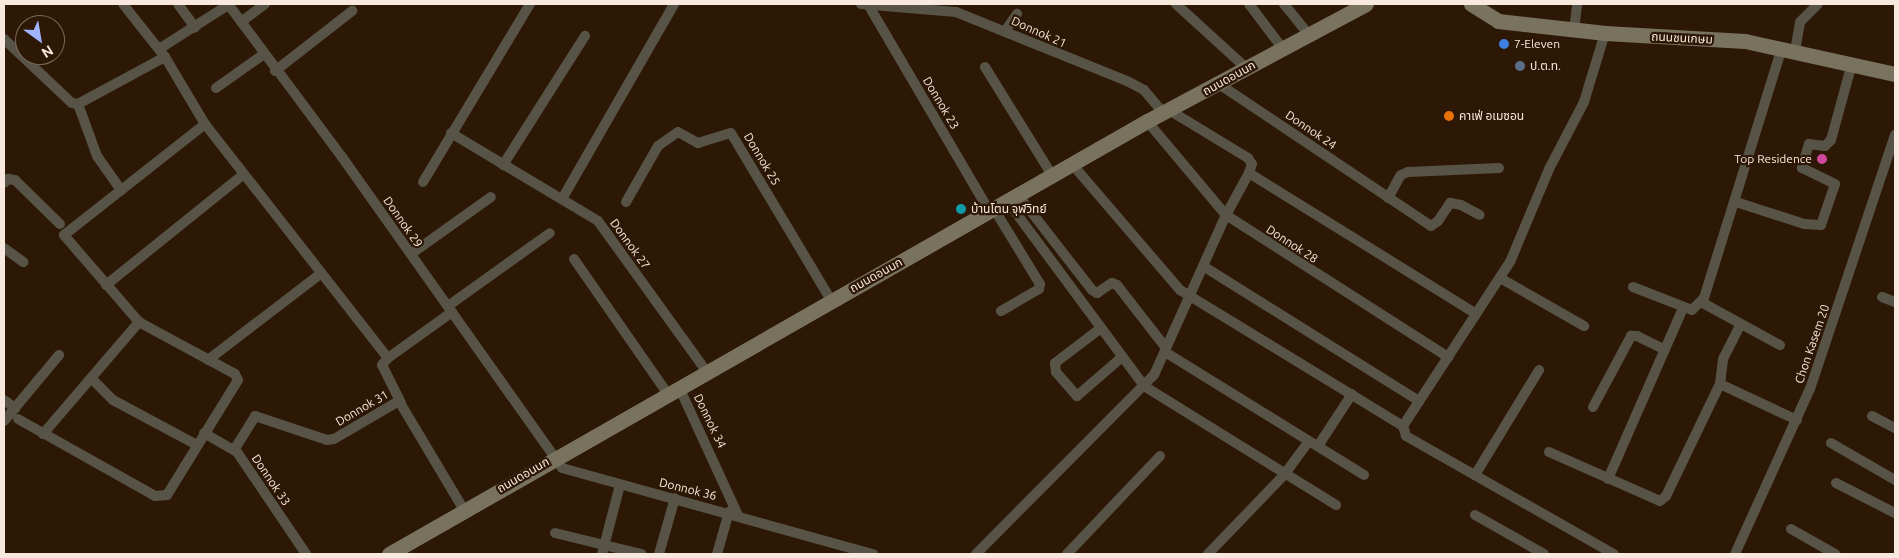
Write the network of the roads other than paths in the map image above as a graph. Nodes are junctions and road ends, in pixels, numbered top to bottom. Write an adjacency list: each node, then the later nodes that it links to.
1 (122, 4): 28 (street)
2 (178, 4): 19 (street)
3 (228, 4): 18 (street, Donnok 29); 19 (street)
4 (266, 4): 18 (street)
5 (530, 4): 41 (street)
6 (674, 4): 55 (street)
7 (1176, 4): 32 (street)
8 (1249, 4): 26 (street)
9 (1284, 4): 23 (street)
10 (1366, 4): 23 (main road, ถนนดอนนก)
11 (1471, 4): 20 (main road, ถนนชนเกษม)
12 (1577, 4): 20 (street)
13 (1818, 4): 27 (street)
14 (865, 5): 15 (street, Donnok 21); 58 (street, Donnok 23)
15 (956, 8): 21 (street, Donnok 21)
16 (352, 11): 33 (street)
17 (1016, 14): 21 (street)
18 (241, 22): 29 (street, Donnok 29)
19 (195, 26): 28 (street)
20 (1574, 30): 22 (main road, ถนนชนเกษม)
21 (1005, 31): 38 (street, Donnok 21)
22 (1605, 33): 27 (main road, ถนนชนเกษม); 69 (street)
23 (1309, 35): 26 (main road, ถนนดอนนก)
24 (584, 36): 44 (street)
25 (4, 39): 37 (street)
26 (1282, 49): 32 (main road, ถนนดอนนก)
27 (1789, 50): 30 (main road, ถนนชนเกษม); 57 (street)
28 (162, 53): 37 (street); 40 (street)
29 (264, 54): 33 (street, Donnok 29); 36 (street)
30 (1852, 63): 34 (main road, ถนนชนเกษม); 57 (street)
31 (985, 67): 48 (street)
32 (1246, 68): 35 (main road, ถนนดอนนก)
33 (275, 71): 64 (street, Donnok 29)
34 (1895, 74)
35 (1219, 84): 38 (main road, ถนนดอนนก); 54 (street, Donnok 24)
36 (216, 88)
37 (78, 104): 51 (street)
38 (1166, 111): 39 (main road, ถนนดอนนก); 46 (street)
39 (1147, 121): 43 (main road, ถนนดอนนก); 59 (street, Donnok 28)
40 (205, 124): 47 (street); 51 (street)
41 (451, 134): 44 (street, Donnok 27); 49 (street)
42 (1895, 135): 107 (street, Chon Kasem 20)
43 (1072, 164): 48 (main road, ถนนดอนนก); 72 (street)
44 (503, 165): 55 (street, Donnok 27)
45 (1499, 168): 54 (street)
46 (1249, 174): 59 (street); 80 (street)
47 (243, 175): 68 (street); 70 (street)
48 (1052, 175): 53 (main road, ถนนดอนนก)
49 (423, 182)
50 (4, 183): 61 (street)
51 (121, 190): 70 (street)
52 (491, 198): 64 (street)
53 (1013, 198): 58 (main road, ถนนดอนนก); 84 (street); 87 (street)
54 (1388, 198): 60 (street, Donnok 24)
55 (562, 199): 94 (street, Donnok 27)
56 (626, 202): 74 (street, Donnok 25)
57 (1736, 202): 75 (street)
58 (992, 210): 74 (main road, ถนนดอนนก); 79 (street, Donnok 23)
59 (1226, 215): 67 (street); 90 (street, Donnok 28)
60 (1480, 215)
61 (60, 224)
62 (550, 234): 78 (street)
63 (4, 248): 66 (street)
64 (411, 254): 78 (street, Donnok 29)
65 (574, 259): 98 (street, Donnok 34)
66 (23, 262)
67 (1203, 266): 72 (street); 101 (street)
68 (320, 274): 91 (street); 92 (street)
69 (1500, 278): 80 (street); 83 (street)
70 (106, 285): 81 (street)
71 (1633, 287): 77 (street)
72 (1190, 294): 87 (street); 99 (street)
73 (1882, 297): 76 (street)
74 (830, 300): 94 (main road, ถนนดอนนก)
75 (1701, 302): 77 (street); 82 (street)
76 (1895, 302)
77 (1683, 308): 86 (street)
78 (450, 309): 91 (street); 119 (street, Donnok 29)
79 (1001, 311)
80 (1476, 314): 90 (street)
81 (139, 322): 92 (street); 95 (street)
82 (1741, 324): 85 (street); 96 (street)
83 (1584, 326)
84 (1101, 328): 89 (street); 89 (street)
85 (1780, 345)
86 (1664, 349): 103 (street); 123 (street)
87 (1166, 350): 97 (street); 114 (street)
88 (59, 355): 104 (street)
89 (1122, 357): 97 (street)
90 (1448, 357): 101 (street)
91 (388, 358): 102 (street)
92 (208, 360): 111 (street)
93 (1539, 370): 122 (street)
94 (707, 372): 98 (main road, ถนนดอนนก)
95 (91, 378): 112 (street); 115 (street)
96 (1720, 384): 107 (street); 123 (street)
97 (1144, 386): 121 (street); 142 (street)
98 (674, 390): 119 (main road, ถนนดอนนก); 130 (street, Donnok 34)
99 (1352, 394): 109 (street); 114 (street)
100 (4, 400): 104 (street)
101 (1419, 401): 109 (street)
102 (401, 403): 116 (street, Donnok 31); 129 (street, Donnok 31)
103 (1593, 407)
104 (15, 408): 108 (street)
105 (1872, 416): 110 (street)
106 (18, 419): 112 (street)
107 (1797, 420): 147 (street, Chon Kasem 20)
108 (4, 421)
109 (1403, 426): 122 (street)
110 (1895, 428)
111 (204, 433): 115 (street); 116 (street, Donnok 33)
112 (43, 434): 115 (street)
113 (1831, 443): 124 (street)
114 (1313, 444): 120 (street); 121 (street)
115 (197, 445)
116 (234, 450): 136 (street, Donnok 33)
117 (1549, 452): 123 (street)
118 (1160, 456): 143 (street)
119 (555, 457): 126 (street, Donnok 36); 129 (main road, ถนนดอนนก)
120 (1364, 474)
121 (1284, 475): 128 (street); 144 (street)
122 (1475, 475): 146 (street)
123 (1608, 479)
124 (1895, 480)
125 (1836, 482): 131 (street)
126 (620, 484): 127 (street, Donnok 36); 135 (street)
127 (674, 498): 130 (street, Donnok 36); 139 (street)
128 (1336, 505)
129 (464, 510): 137 (main road, ถนนดอนนก)
130 (733, 513): 140 (street); 141 (street, Donnok 36)
131 (1895, 513)
132 (1475, 515): 145 (street)
133 (1791, 529): 148 (street)
134 (555, 533): 135 (street)
135 (603, 550): 138 (street)
136 (306, 554)
137 (389, 554)
138 (641, 554)
139 (659, 554)
140 (717, 554)
141 (873, 554)
142 (976, 554)
143 (1067, 554)
144 (1208, 554)
145 (1544, 554)
146 (1614, 554)
147 (1735, 554)
148 (1835, 554)

